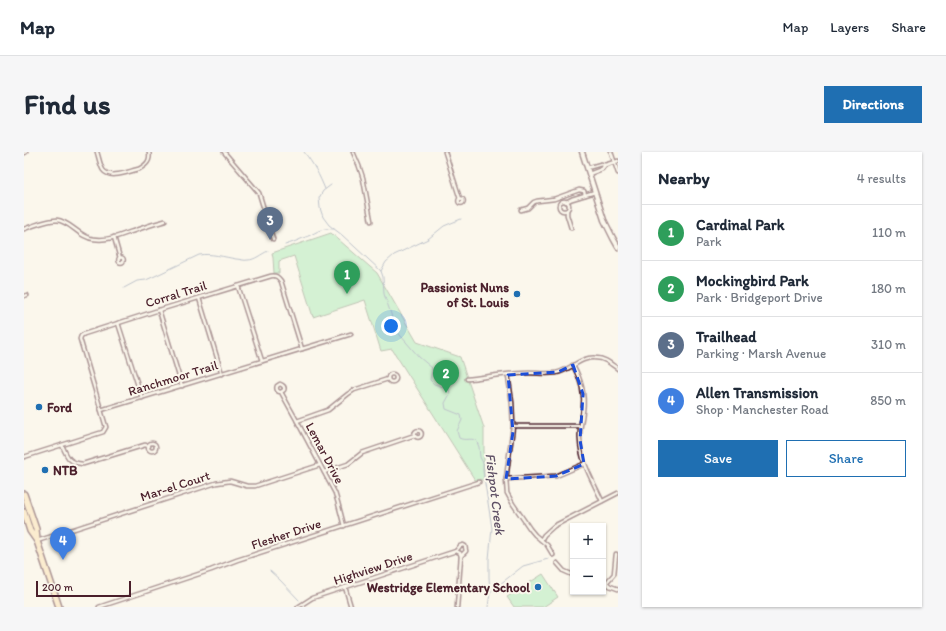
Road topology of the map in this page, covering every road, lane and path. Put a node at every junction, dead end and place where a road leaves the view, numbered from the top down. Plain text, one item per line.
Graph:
1 (97, 152) edge
2 (149, 152) edge
3 (224, 152) edge
4 (353, 152) edge
5 (445, 152) edge
6 (582, 152) edge
7 (611, 152) edge
8 (616, 162) edge
9 (605, 165) junction
10 (587, 168) junction
11 (618, 172) edge
12 (589, 174) junction
13 (595, 192) junction
14 (585, 195) junction
15 (460, 199) dead end
16 (566, 202) junction
17 (521, 210) dead end
18 (567, 210) junction
19 (165, 220) dead end
20 (371, 221) dead end
21 (571, 228) dead end
22 (24, 229) edge
23 (114, 237) junction
24 (273, 239) dead end
25 (618, 247) edge
26 (120, 258) dead end
27 (238, 286) junction
28 (199, 298) junction
29 (159, 310) junction
30 (118, 323) junction
31 (351, 334) dead end
32 (302, 349) junction
33 (262, 361) junction
34 (573, 365) junction
35 (618, 369) edge
36 (222, 374) junction
37 (508, 375) junction
38 (388, 379) dead end
39 (467, 379) dead end
40 (182, 386) junction
41 (281, 392) dead end
42 (142, 398) junction
43 (101, 410) junction
44 (297, 420) junction
45 (513, 426) junction
46 (580, 426) junction
47 (415, 435) dead end
48 (62, 445) junction
49 (148, 446) dead end
50 (24, 457) edge
51 (584, 464) junction
52 (320, 465) junction
53 (324, 472) junction
54 (506, 479) junction
55 (479, 482) dead end
56 (618, 493) edge
57 (24, 494) edge
58 (602, 501) junction
59 (24, 512) edge
60 (344, 526) junction
61 (541, 540) junction
62 (37, 541) junction
63 (456, 551) junction
64 (616, 554) dead end
65 (553, 555) dead end
66 (461, 556) junction
67 (557, 563) dead end
68 (570, 574) edge
69 (606, 583) joint
70 (345, 587) junction
71 (618, 589) edge
72 (59, 607) edge
73 (99, 607) edge
74 (298, 607) edge
75 (351, 607) edge
76 (457, 607) edge

1 - 2 street
3 - 24 street
4 - 20 street
5 - 15 street
6 - 10 main road
7 - 8 street
8 - 9 street
8 - 11 street
9 - 10 street
9 - 12 street
10 - 12 main road
12 - 13 main road
13 - 14 street
13 - 25 main road
14 - 16 street
14 - 17 street
16 - 18 street
16 - 18 street
18 - 21 street
19 - 23 street
22 - 23 street
23 - 26 street
27 - 28 street, Corral Trail
27 - 32 street, Corral Trail
27 - 33 street
28 - 29 street, Corral Trail
28 - 36 street
29 - 30 street, Corral Trail
29 - 40 street
30 - 42 street
30 - 43 street, Corral Trail
31 - 32 street, Ranchmoor Trail
32 - 33 street, Ranchmoor Trail
33 - 36 street, Ranchmoor Trail
34 - 35 street
34 - 37 street
34 - 46 street
36 - 40 street, Ranchmoor Trail
37 - 39 street
37 - 45 street
38 - 44 street
40 - 42 street, Ranchmoor Trail
41 - 44 street, Lemar Drive
42 - 43 street, Ranchmoor Trail
43 - 48 street
44 - 52 street, Lemar Drive
45 - 46 street
45 - 54 street
46 - 51 street
47 - 53 street
48 - 49 street
48 - 50 street
51 - 54 street
51 - 58 street
52 - 53 street, Lemar Drive
52 - 62 street, Mar-el Court
53 - 60 street, Lemar Drive
54 - 61 street
55 - 60 street, Flesher Drive
56 - 58 street
57 - 62 highway
58 - 61 street
59 - 62 highway
60 - 73 street, Flesher Drive
61 - 65 street
62 - 72 highway
63 - 66 street
63 - 66 street
63 - 70 street, Highview Drive
64 - 69 street
66 - 76 street
67 - 68 street
69 - 71 street
70 - 74 street, Highview Drive
70 - 75 street

